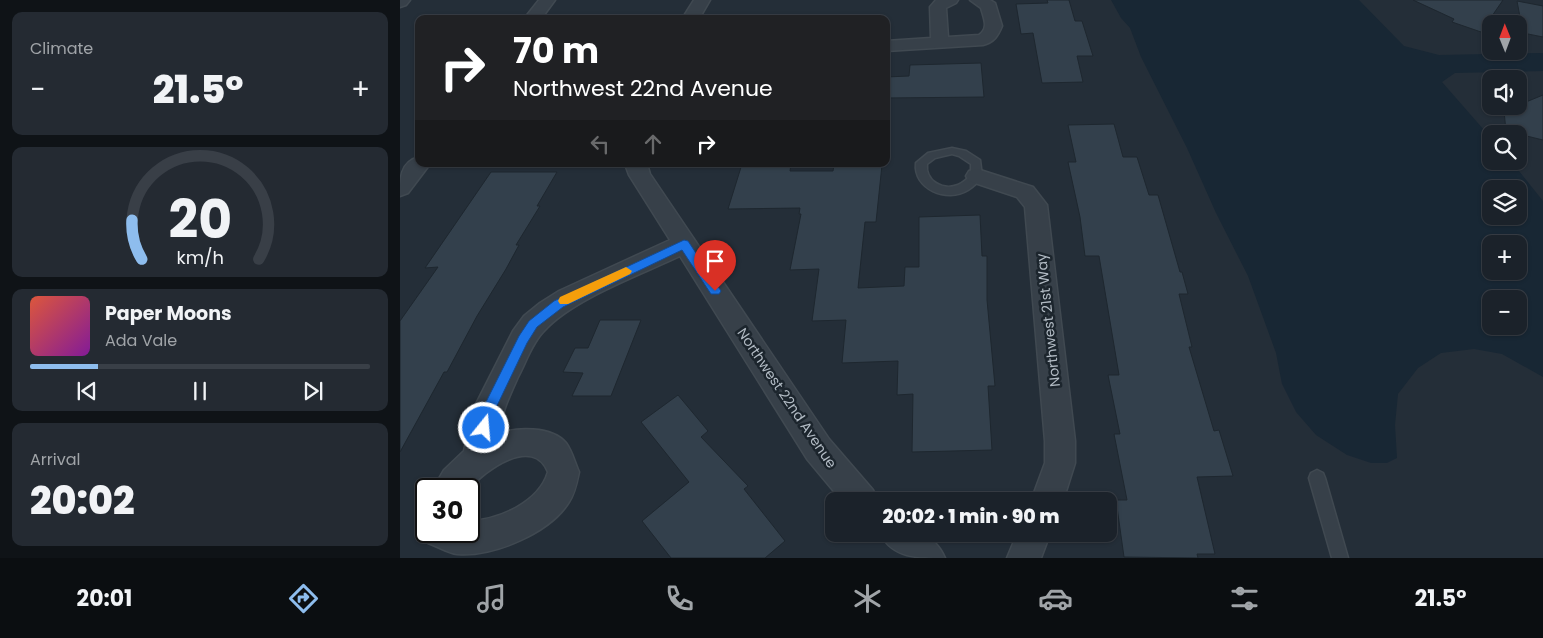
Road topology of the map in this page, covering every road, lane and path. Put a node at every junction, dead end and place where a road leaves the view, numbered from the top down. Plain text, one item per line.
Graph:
1 (547, 0) edge
2 (702, 0) edge
3 (950, 0) edge
4 (978, 0) edge
5 (535, 15) edge
6 (693, 15) edge
7 (940, 43) junction
8 (890, 46) edge
9 (417, 167) edge
10 (637, 167) edge
11 (977, 176) junction
12 (400, 188) edge
13 (684, 244) junction
14 (478, 460) junction
15 (458, 478) edge
16 (1317, 478) dead end
17 (854, 492) edge
18 (1050, 492) edge
19 (907, 542) edge
20 (1031, 542) edge
21 (447, 543) edge
22 (928, 558) edge
23 (1024, 558) edge
24 (1340, 558) edge

1 - 5 street
2 - 6 street
3 - 7 street
4 - 7 street
7 - 8 street
9 - 12 street
10 - 13 street, Northwest 22nd Avenue
11 - 11 lane
11 - 18 street, Northwest 21st Way
13 - 14 street
13 - 17 street, Northwest 22nd Avenue
14 - 15 street
14 - 21 street
16 - 24 lane
19 - 22 street
20 - 23 street

